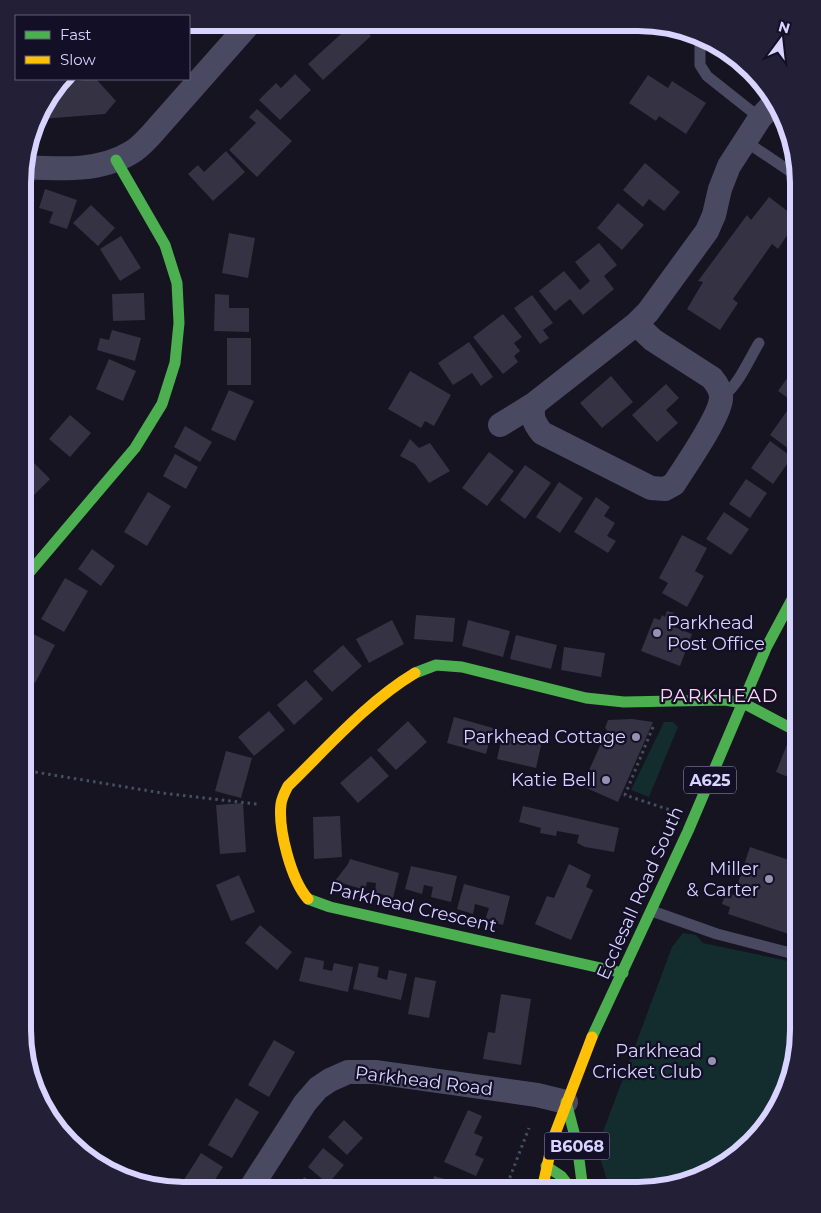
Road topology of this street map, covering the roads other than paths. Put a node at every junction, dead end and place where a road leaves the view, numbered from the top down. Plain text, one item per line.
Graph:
1 (243, 31) edge
2 (700, 45) edge
3 (767, 111) edge
4 (745, 141) junction
5 (116, 160) junction
6 (33, 167) edge
7 (789, 170) edge
8 (636, 324) junction
9 (759, 343) dead end
10 (721, 398) junction
11 (534, 404) junction
12 (500, 425) dead end
13 (31, 571) edge
14 (790, 603) edge
15 (744, 703) junction
16 (789, 727) edge
17 (651, 911) junction
18 (789, 953) edge
19 (623, 972) junction
20 (566, 1102) junction
21 (546, 1166) junction
22 (254, 1182) edge
23 (543, 1182) edge
24 (568, 1182) edge
25 (582, 1182) edge

1 - 5 street
2 - 3 lane
3 - 4 street
4 - 7 lane
4 - 8 street
5 - 6 street
5 - 13 street
8 - 10 street
8 - 11 street
9 - 10 lane
10 - 11 street
11 - 12 street
14 - 15 street, Ecclesall Road South / A625
15 - 16 street
15 - 17 street, Ecclesall Road South / A625
15 - 19 street, Parkhead Crescent
17 - 18 lane
17 - 19 street, Ecclesall Road South / A625
19 - 20 street, Ecclesall Road South / A625
20 - 21 street, Ecclesall Road South / A625
20 - 22 street, Parkhead Road
20 - 25 street, B6068
21 - 23 street, Ecclesall Road South / A625
21 - 24 street, B6068

